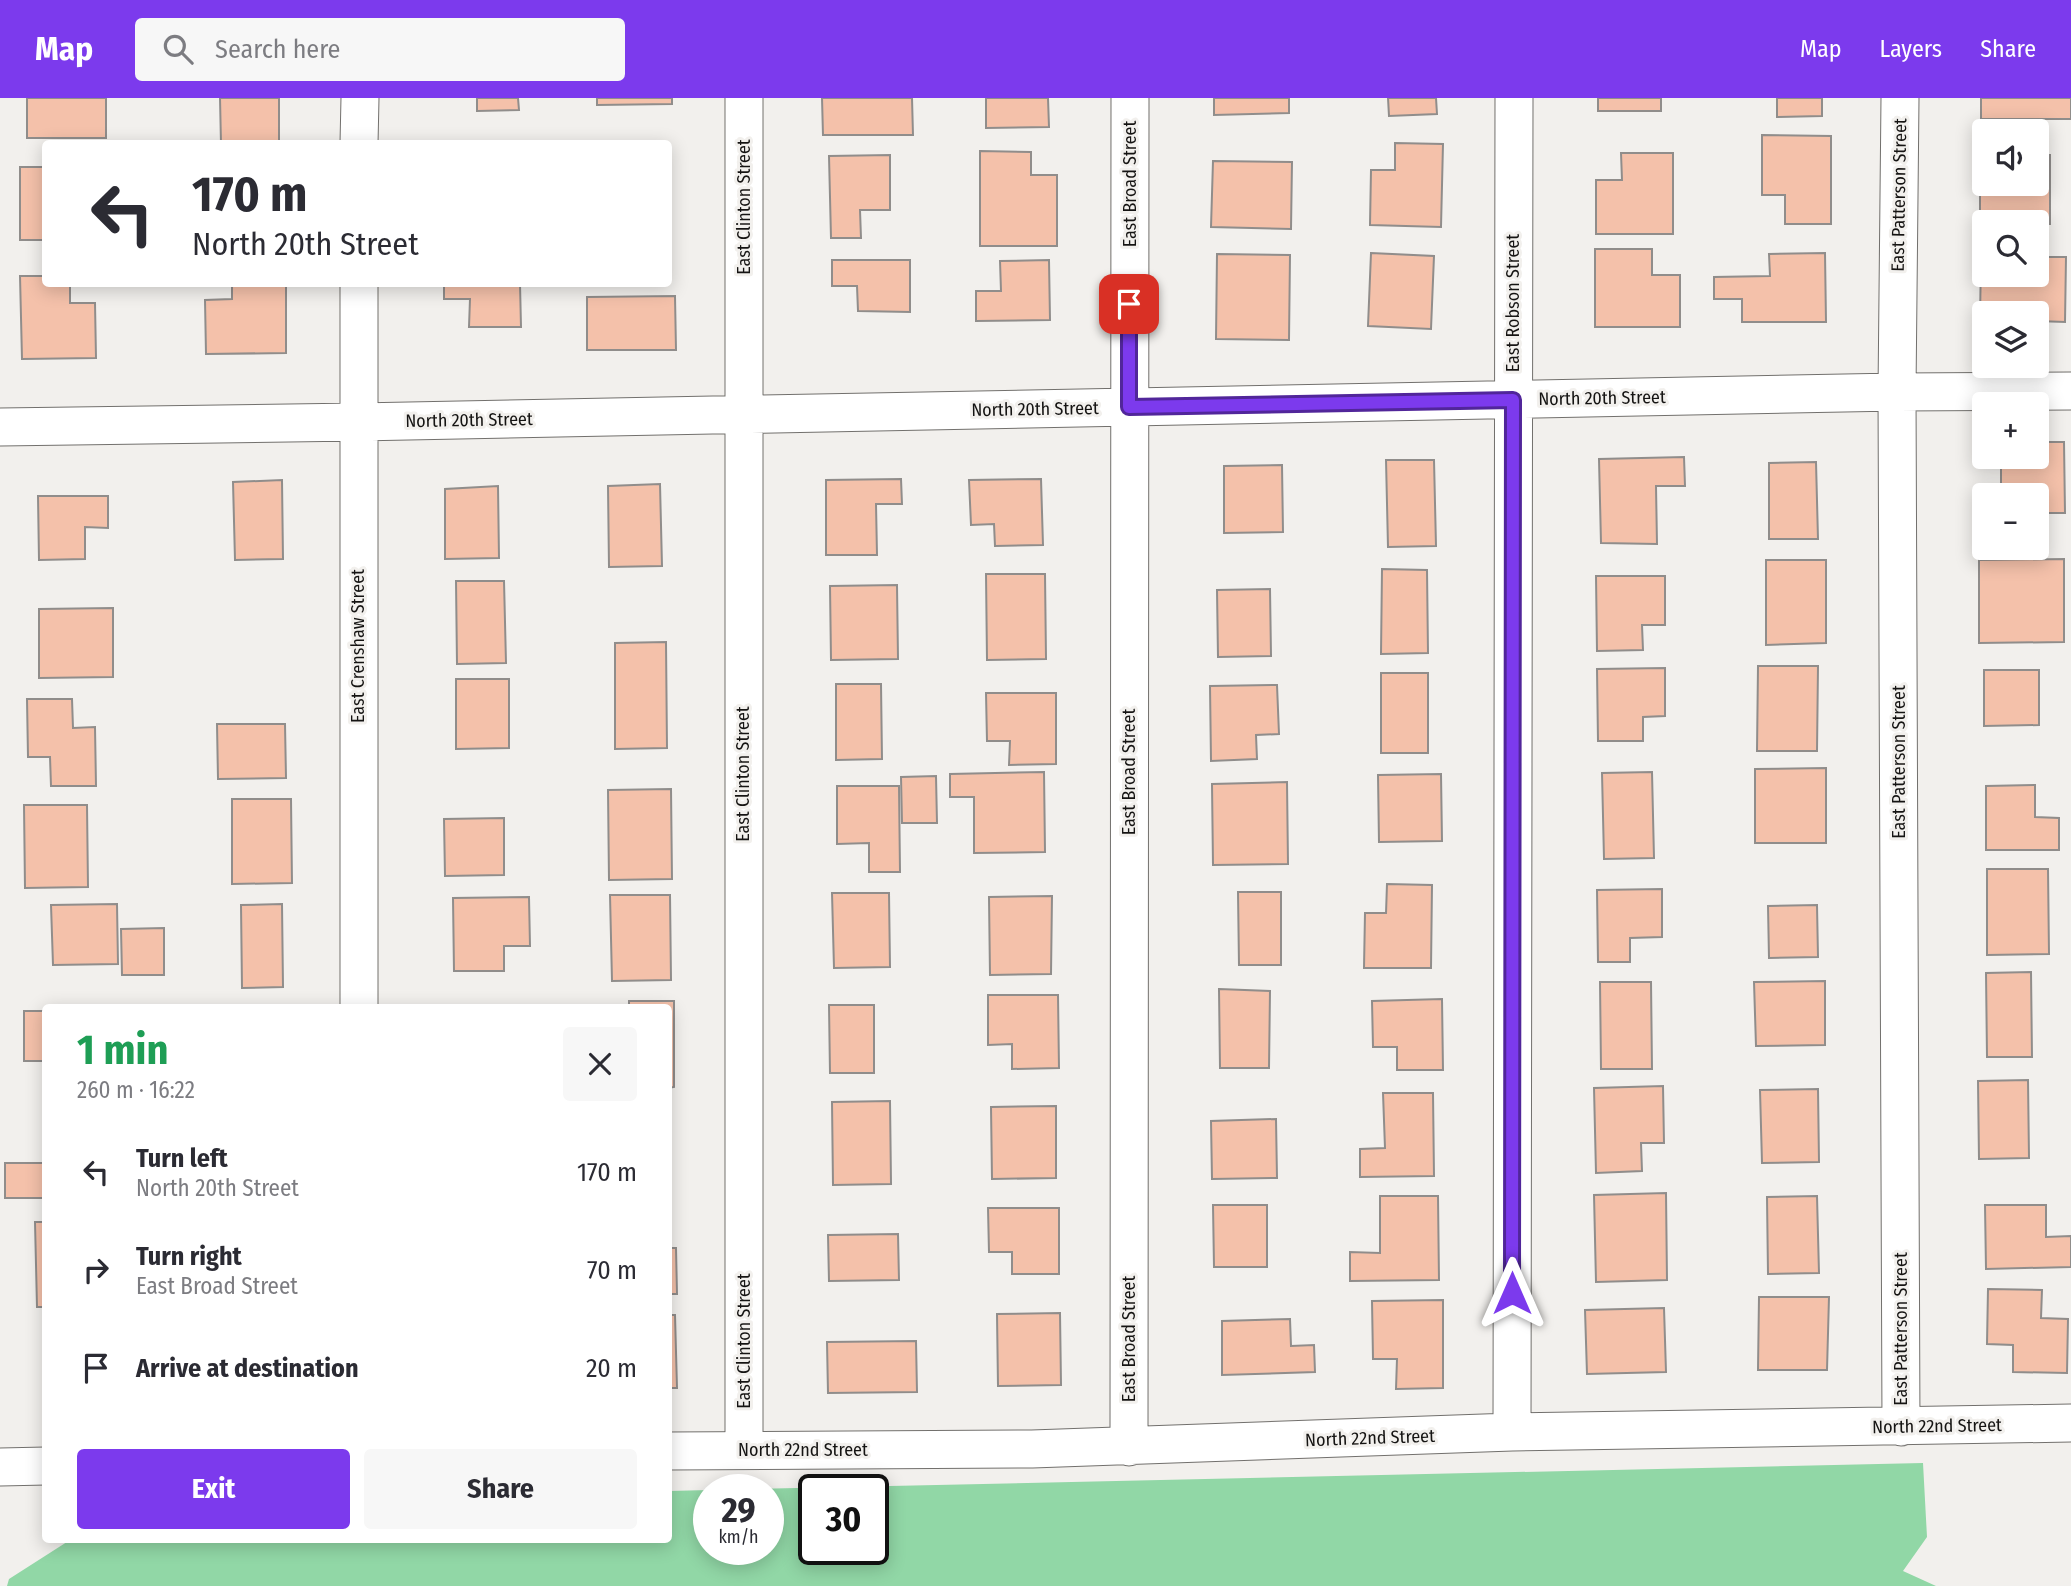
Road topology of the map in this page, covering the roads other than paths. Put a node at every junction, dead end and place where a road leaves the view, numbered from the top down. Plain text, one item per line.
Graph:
1 (360, 98) edge
2 (744, 98) edge
3 (1130, 98) edge
4 (1514, 98) edge
5 (1900, 98) edge
6 (359, 140) edge
7 (359, 287) edge
8 (2071, 391) edge
9 (1897, 392) junction
10 (1513, 400) junction
11 (1129, 407) junction
12 (743, 415) junction
13 (358, 422) junction
14 (0, 427) edge
15 (359, 1004) edge
16 (2071, 1423) edge
17 (1901, 1427) junction
18 (1512, 1432) junction
19 (1129, 1447) junction
20 (744, 1450) junction
21 (672, 1451) edge
22 (42, 1466) edge
23 (0, 1467) edge

1 - 6 street
2 - 12 street, East Clinton Street
3 - 11 street, East Broad Street
4 - 10 street, East Robson Street
5 - 9 street, East Patterson Street
7 - 13 street, East Crenshaw Street
8 - 9 street, North 20th Street
9 - 10 street, North 20th Street
9 - 17 street, East Patterson Street
10 - 11 street, North 20th Street
10 - 18 street, East Robson Street
11 - 12 street, North 20th Street
11 - 19 street, East Broad Street
12 - 13 street, North 20th Street
12 - 20 street, East Clinton Street
13 - 14 street, North 20th Street
13 - 15 street, East Crenshaw Street
16 - 17 street, North 22nd Street
17 - 18 street, North 22nd Street
18 - 19 street, North 22nd Street
19 - 20 street, North 22nd Street
20 - 21 street, North 22nd Street
22 - 23 street

